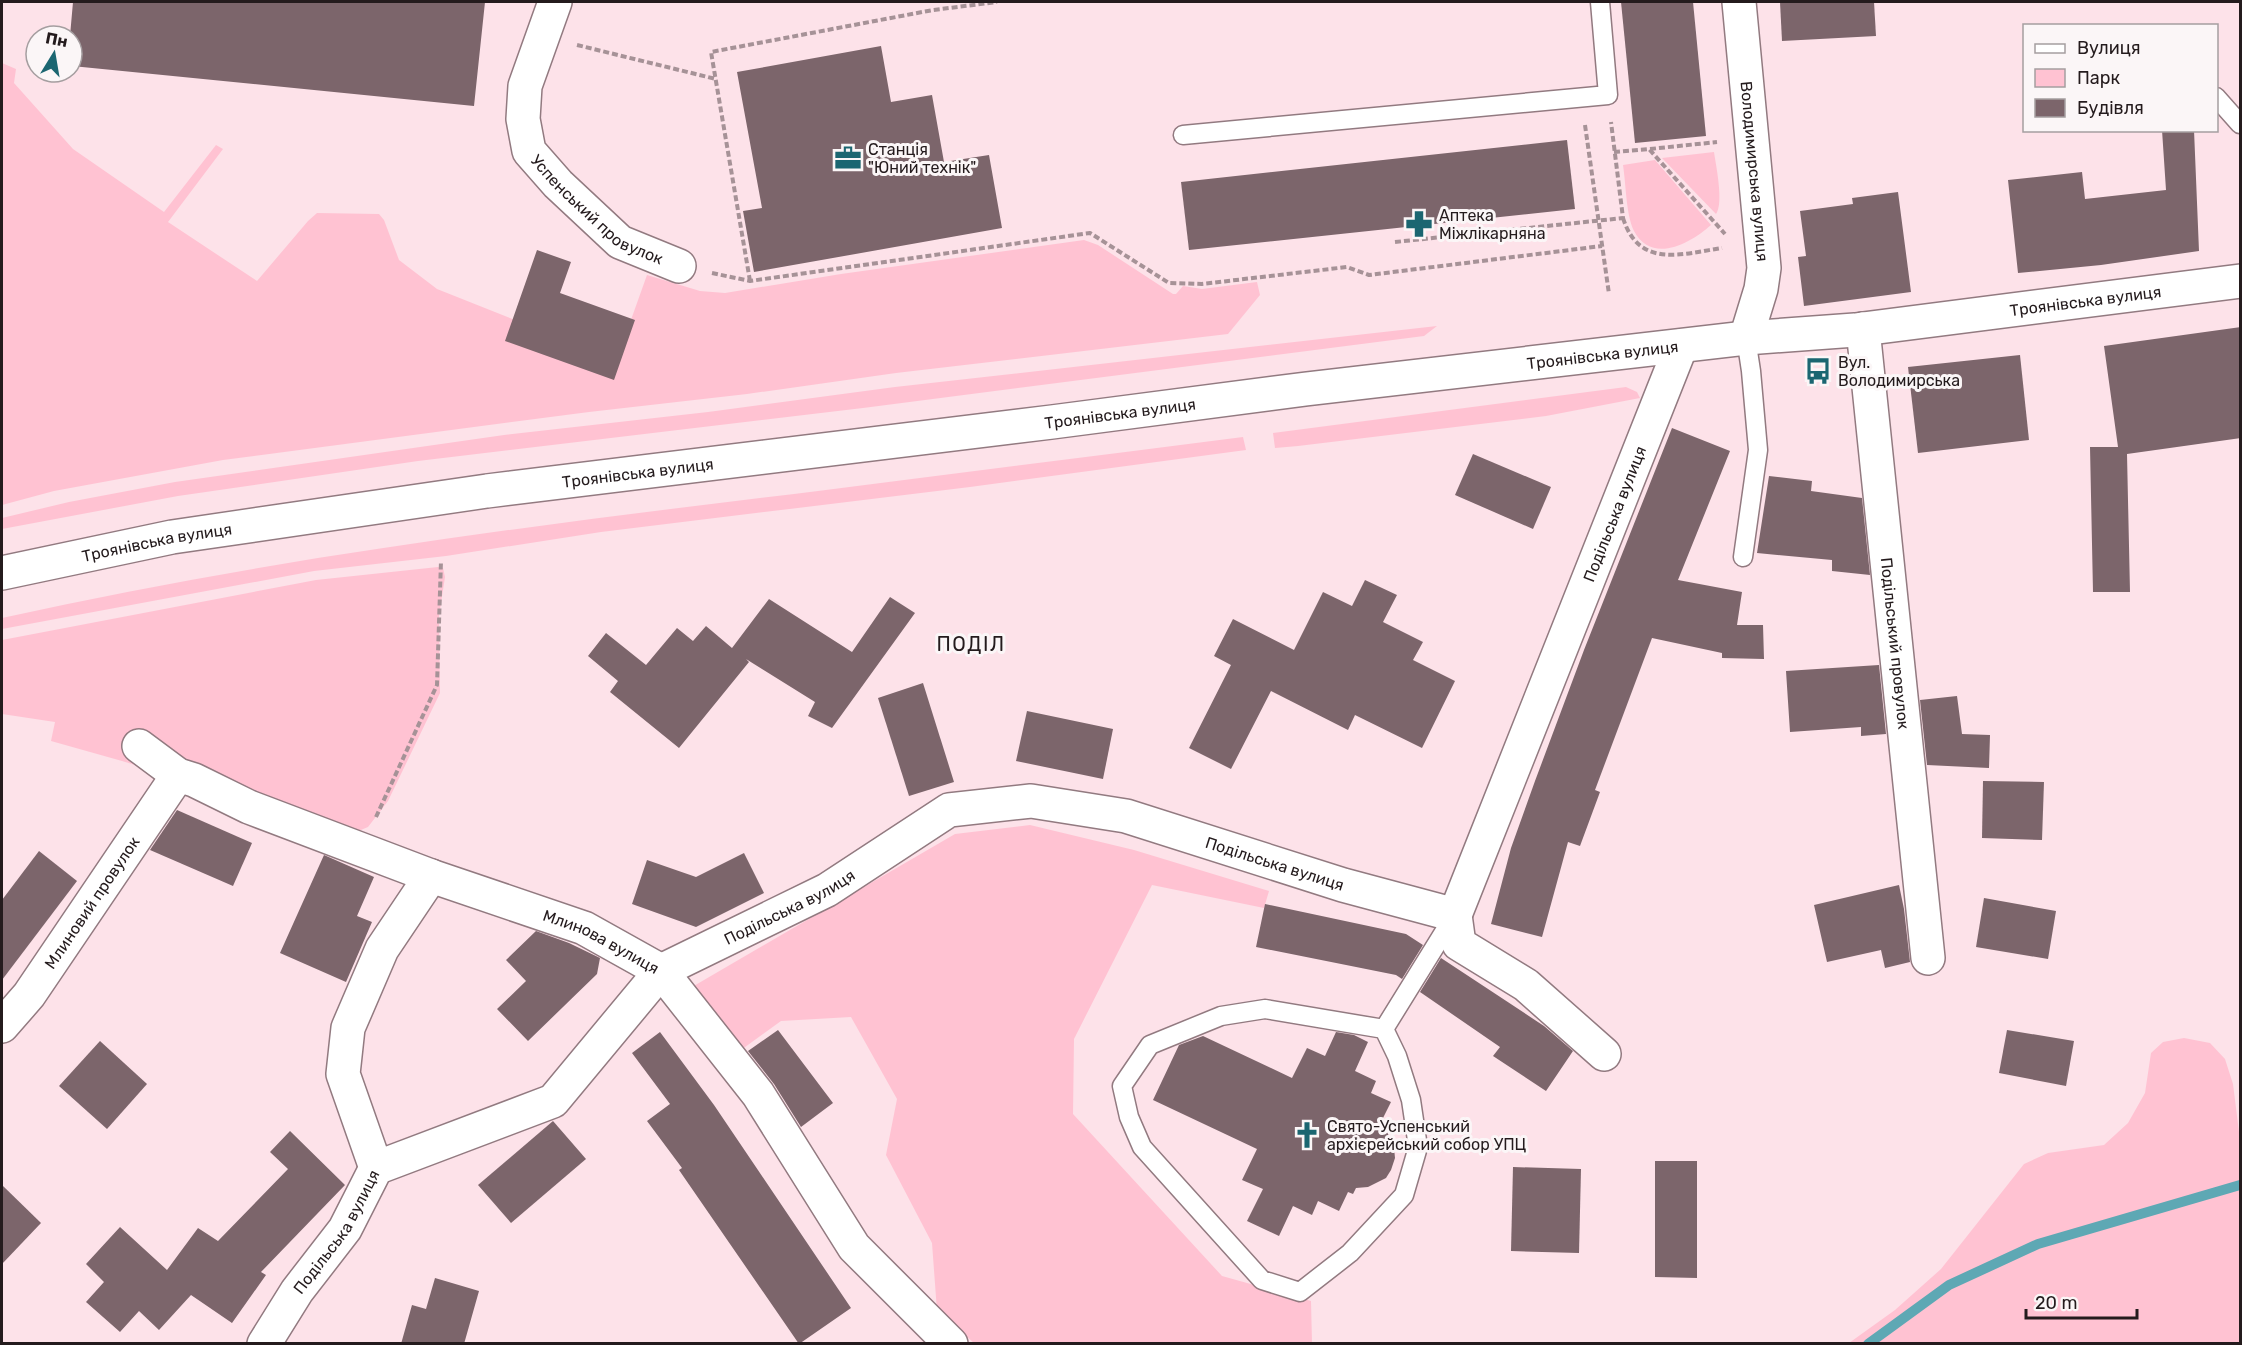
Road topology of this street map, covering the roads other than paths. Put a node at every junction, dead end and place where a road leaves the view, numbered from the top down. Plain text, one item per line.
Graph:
1 (555, 2) edge
2 (1600, 2) edge
3 (1739, 2) edge
4 (2218, 99) edge
5 (2241, 124) edge
6 (1183, 135) dead end
7 (679, 266) road end
8 (2241, 281) edge
9 (1863, 329) junction
10 (1746, 338) junction
11 (1681, 346) junction
12 (1743, 557) dead end
13 (2, 573) edge
14 (139, 746) dead end
15 (178, 775) junction
16 (430, 876) junction
17 (1455, 915) junction
18 (1928, 958) dead end
19 (661, 971) junction
20 (2, 1026) edge
21 (1384, 1029) junction
22 (1604, 1054) dead end
23 (376, 1168) junction
24 (264, 1344) edge
25 (951, 1344) edge

1 - 7 street, Успенський провулок
2 - 6 lane
3 - 10 street, Володимирська вулиця
4 - 5 lane
8 - 9 street, Троянівська вулиця
9 - 10 street, Троянівська вулиця
9 - 18 street, Подільський провулок
10 - 11 street, Троянівська вулиця
10 - 12 lane
11 - 13 street, Троянівська вулиця
11 - 17 street, Подільська вулиця
14 - 15 street, Млинова вулиця
15 - 16 street, Млинова вулиця
15 - 20 street, Млиновий провулок
16 - 19 street, Млинова вулиця
16 - 23 street
17 - 19 street, Подільська вулиця
17 - 21 lane
17 - 22 street
19 - 23 street, Подільська вулиця
19 - 25 street, Млинова вулиця
21 - 21 lane
23 - 24 street, Подільська вулиця

